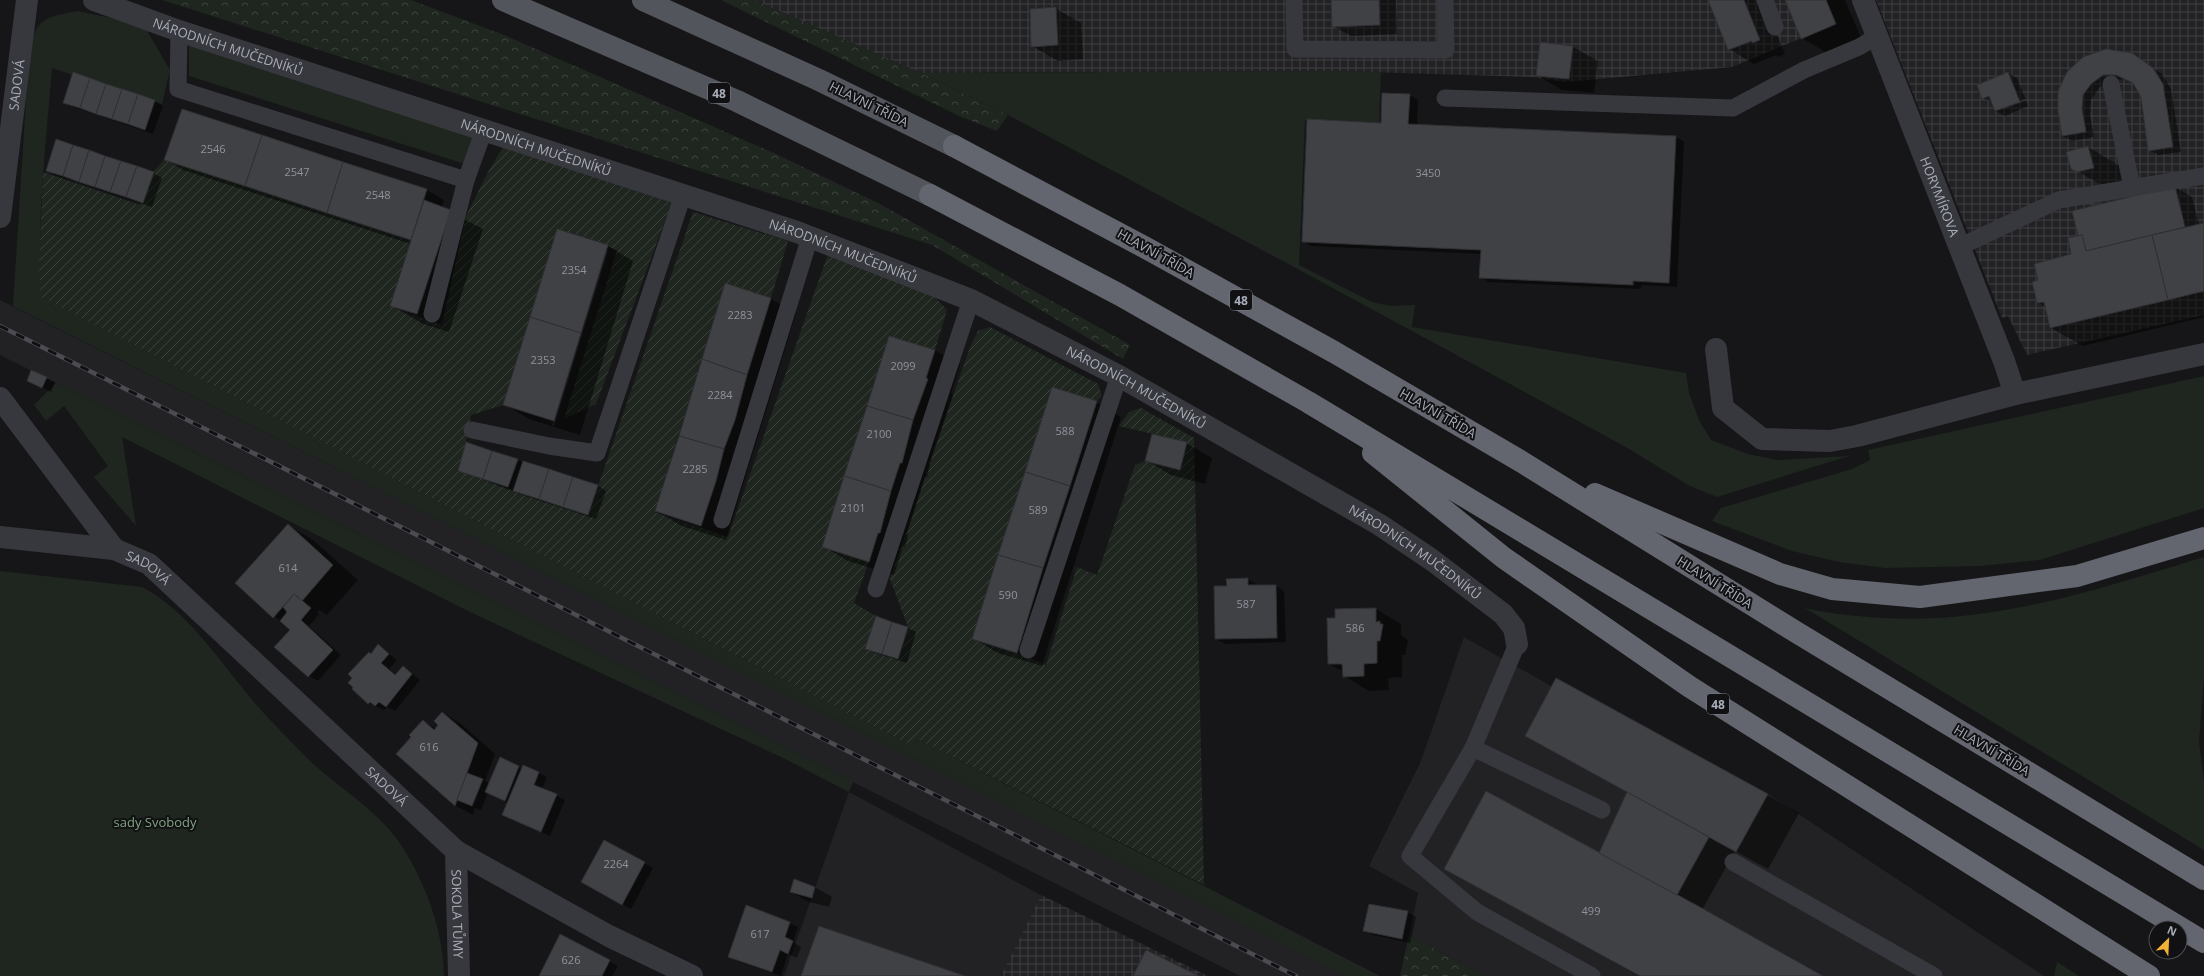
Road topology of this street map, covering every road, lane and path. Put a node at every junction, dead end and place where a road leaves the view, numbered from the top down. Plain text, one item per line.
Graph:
1 (27, 0) edge
2 (94, 0) edge
3 (503, 0) edge
4 (643, 0) edge
5 (1294, 0) edge
6 (1445, 0) edge
7 (1765, 0) edge
8 (1863, 0) edge
9 (1775, 27) dead end
10 (180, 31) junction
11 (1878, 36) junction
12 (2111, 84) dead end
13 (1444, 98) dead end
14 (484, 130) junction
15 (954, 146) joint
16 (2204, 176) edge
17 (466, 180) junction
18 (2132, 188) junction
19 (930, 194) joint
20 (683, 195) junction
21 (0, 217) edge
22 (810, 237) junction
23 (1959, 247) junction
24 (971, 300) junction
25 (432, 314) dead end
26 (1716, 349) dead end
27 (2204, 354) edge
28 (1119, 376) junction
29 (2015, 394) junction
30 (0, 398) edge
31 (1308, 402) junction
32 (472, 430) dead end
33 (1522, 462) junction
34 (722, 520) dead end
35 (0, 537) edge
36 (2204, 538) edge
37 (114, 549) junction
38 (876, 589) dead end
39 (1517, 644) joint
40 (1028, 650) dead end
41 (1473, 748) junction
42 (1602, 810) dead end
43 (456, 851) junction
44 (1733, 862) dead end
45 (2204, 879) edge
46 (2204, 942) edge
47 (460, 976) edge
48 (692, 976) edge
49 (1592, 976) edge
50 (1934, 976) edge
51 (2149, 976) edge

1 - 21 street, SADOVÁ
2 - 10 street, NÁRODNÍCH MUČEDNÍKŮ
3 - 19 main road, 48
4 - 15 main road, HLAVNÍ TŘÍDA / 48
5 - 6 lane
7 - 9 lane
8 - 11 street, HORYMÍROVA
10 - 14 street, NÁRODNÍCH MUČEDNÍKŮ
10 - 17 lane
11 - 13 lane
11 - 23 street, HORYMÍROVA
12 - 18 lane
14 - 17 lane
14 - 20 street, NÁRODNÍCH MUČEDNÍKŮ
15 - 33 highway, HLAVNÍ TŘÍDA / 48
16 - 18 lane
17 - 25 lane
18 - 23 lane
19 - 31 highway, 48
20 - 22 street, NÁRODNÍCH MUČEDNÍKŮ
20 - 32 lane
22 - 24 street, NÁRODNÍCH MUČEDNÍKŮ
22 - 34 lane
23 - 29 street, HORYMÍROVA
24 - 28 street, NÁRODNÍCH MUČEDNÍKŮ
24 - 38 lane
26 - 29 street
27 - 29 street
28 - 39 street, NÁRODNÍCH MUČEDNÍKŮ
28 - 40 lane
30 - 37 street, SADOVÁ
31 - 46 highway, 48
31 - 51 highway, 48
33 - 36 highway, 48
33 - 45 highway, HLAVNÍ TŘÍDA / 48
35 - 37 street, SADOVÁ
37 - 43 street, SADOVÁ
39 - 41 lane
41 - 42 lane
41 - 49 lane
43 - 47 street, SOKOLA TŮMY
43 - 48 street, SADOVÁ
44 - 50 lane

